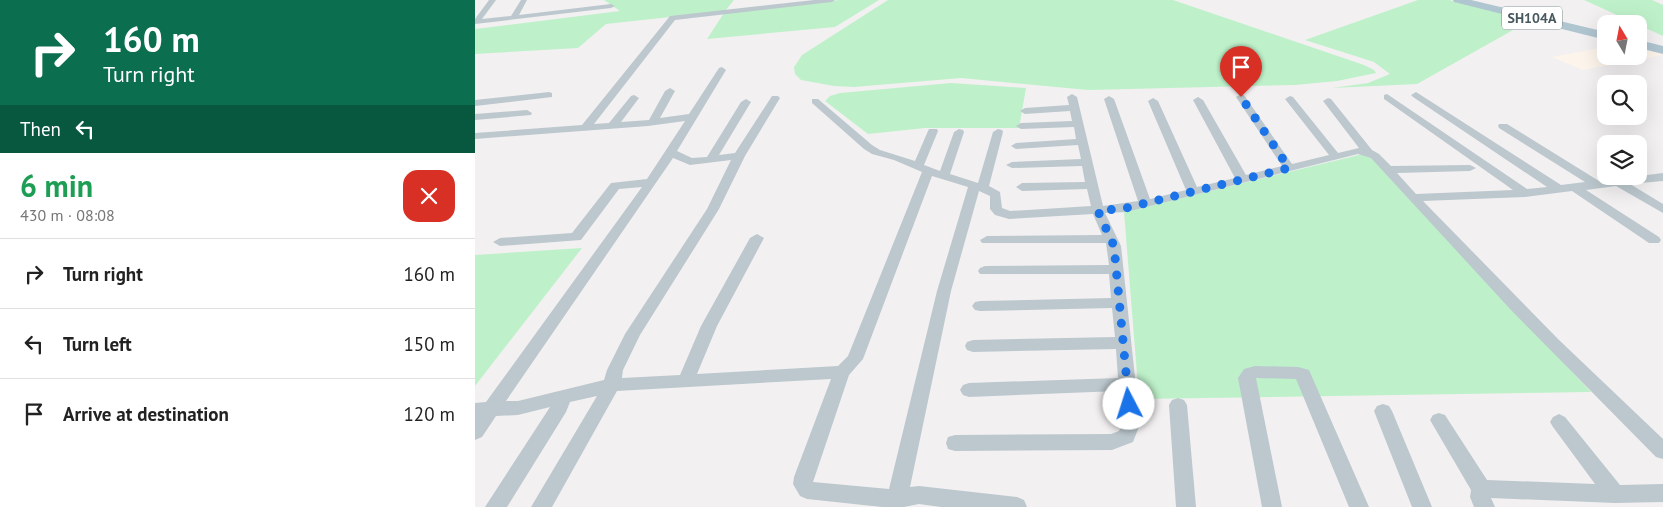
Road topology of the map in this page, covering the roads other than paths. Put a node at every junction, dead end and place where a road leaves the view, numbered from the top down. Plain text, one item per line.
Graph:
1 (493, 0) edge
2 (524, 0) edge
3 (585, 0) edge
4 (743, 0) edge
5 (832, 0) edge
6 (1458, 0) edge
7 (1468, 0) edge
8 (801, 2) edge
9 (774, 3) edge
10 (611, 6) dead end
11 (583, 9) junction
12 (741, 10) junction
13 (514, 17) junction
14 (476, 22) edge
15 (1597, 33) edge
16 (1597, 33) edge
17 (1647, 44) edge
18 (1663, 48) edge
19 (722, 70) dead end
20 (670, 90) dead end
21 (549, 95) dead end
22 (1416, 95) dead end
23 (1241, 97) dead end
24 (1387, 97) dead end
25 (634, 98) dead end
26 (775, 98) dead end
27 (1290, 98) dead end
28 (1109, 100) dead end
29 (1198, 100) dead end
30 (494, 101) junction
31 (815, 101) dead end
32 (1153, 101) dead end
33 (1328, 101) dead end
34 (746, 102) dead end
35 (475, 103) edge
36 (1073, 103) joint
37 (1025, 111) dead end
38 (527, 113) dead end
39 (692, 117) junction
40 (475, 118) edge
41 (653, 122) junction
42 (1078, 124) junction
43 (613, 125) junction
44 (1021, 126) dead end
45 (1503, 126) dead end
46 (586, 127) junction
47 (933, 131) dead end
48 (959, 132) dead end
49 (998, 132) dead end
50 (475, 136) edge
51 (1082, 142) junction
52 (1016, 146) dead end
53 (670, 152) junction
54 (1368, 152) junction
55 (739, 156) junction
56 (1336, 157) junction
57 (711, 159) junction
58 (1087, 162) junction
59 (1012, 165) dead end
60 (1289, 168) junction
61 (1470, 168) dead end
62 (923, 169) junction
63 (1388, 170) junction
64 (944, 176) junction
65 (1663, 177) edge
66 (1242, 179) junction
67 (1647, 179) edge
68 (1650, 179) junction
69 (651, 182) junction
70 (1092, 185) junction
71 (1597, 185) joint
72 (1622, 185) edge
73 (978, 187) junction
74 (1023, 187) dead end
75 (1663, 187) edge
76 (1575, 188) junction
77 (1559, 190) junction
78 (1193, 191) junction
79 (1525, 192) junction
80 (1413, 198) junction
81 (1145, 203) junction
82 (1663, 209) edge
83 (1098, 211) junction
84 (757, 238) dead end
85 (1111, 239) junction
86 (987, 240) dead end
87 (1654, 240) dead end
88 (500, 242) dead end
89 (1116, 269) junction
90 (985, 271) dead end
91 (1119, 303) junction
92 (980, 306) dead end
93 (1123, 343) junction
94 (973, 346) dead end
95 (842, 372) junction
96 (686, 380) junction
97 (1127, 384) junction
98 (612, 385) junction
99 (969, 390) dead end
100 (563, 397) junction
101 (1178, 405) dead end
102 (483, 410) edge
103 (1383, 412) dead end
104 (1439, 420) dead end
105 (1559, 422) dead end
106 (475, 432) edge
107 (955, 443) dead end
108 (1663, 451) edge
109 (1663, 493) edge
110 (1615, 494) junction
111 (1483, 498) edge
112 (894, 503) edge
113 (495, 507) edge
114 (541, 507) edge
115 (1017, 507) edge
116 (1187, 507) edge
117 (1271, 507) edge
118 (1359, 507) edge
119 (1422, 507) edge

1 - 14 street
2 - 13 street
3 - 11 street
4 - 12 street
5 - 8 street
6 - 15 main road, SH104A
7 - 16 main road, SH104A
8 - 9 street
9 - 12 street
10 - 11 street
11 - 13 street
12 - 46 street
13 - 14 street
17 - 18 main road
19 - 39 street
20 - 41 street
21 - 30 street
22 - 77 street
23 - 60 street
24 - 79 street
25 - 43 street
26 - 55 street
27 - 56 street
28 - 81 street
29 - 66 street
30 - 35 street
30 - 40 street
31 - 62 street
32 - 78 street
33 - 54 street
34 - 57 street
36 - 37 street
36 - 42 street
38 - 40 street
39 - 41 street
39 - 53 street
41 - 43 street
42 - 44 street
42 - 51 street
43 - 46 street
45 - 71 street
46 - 50 street
47 - 62 street
48 - 64 street
49 - 73 street
51 - 52 street
51 - 58 street
53 - 57 street
53 - 69 street
54 - 56 street
54 - 63 street
55 - 57 street
55 - 98 street
56 - 60 street
58 - 59 street
58 - 70 street
60 - 66 street
61 - 63 street
62 - 64 street
62 - 95 street
63 - 80 street
64 - 73 street
65 - 68 street
66 - 78 street
67 - 68 street
68 - 75 street
69 - 88 street
69 - 102 street
70 - 74 street
70 - 83 street
71 - 76 street
72 - 82 street
73 - 83 street
73 - 112 street
76 - 77 street
76 - 87 street
77 - 79 street
78 - 81 street
79 - 80 street
80 - 108 street
81 - 83 street
83 - 85 street
84 - 96 street
85 - 86 street
85 - 89 street
89 - 90 street
89 - 91 street
91 - 92 street
91 - 93 street
93 - 94 street
93 - 97 street
95 - 96 street
95 - 112 street
96 - 98 street
97 - 99 street
97 - 107 street
98 - 100 street
98 - 114 street
100 - 102 street
100 - 113 street
101 - 116 street
102 - 106 street
103 - 119 street
104 - 111 street
105 - 110 street
109 - 110 street
110 - 111 street
112 - 115 street
117 - 118 street

